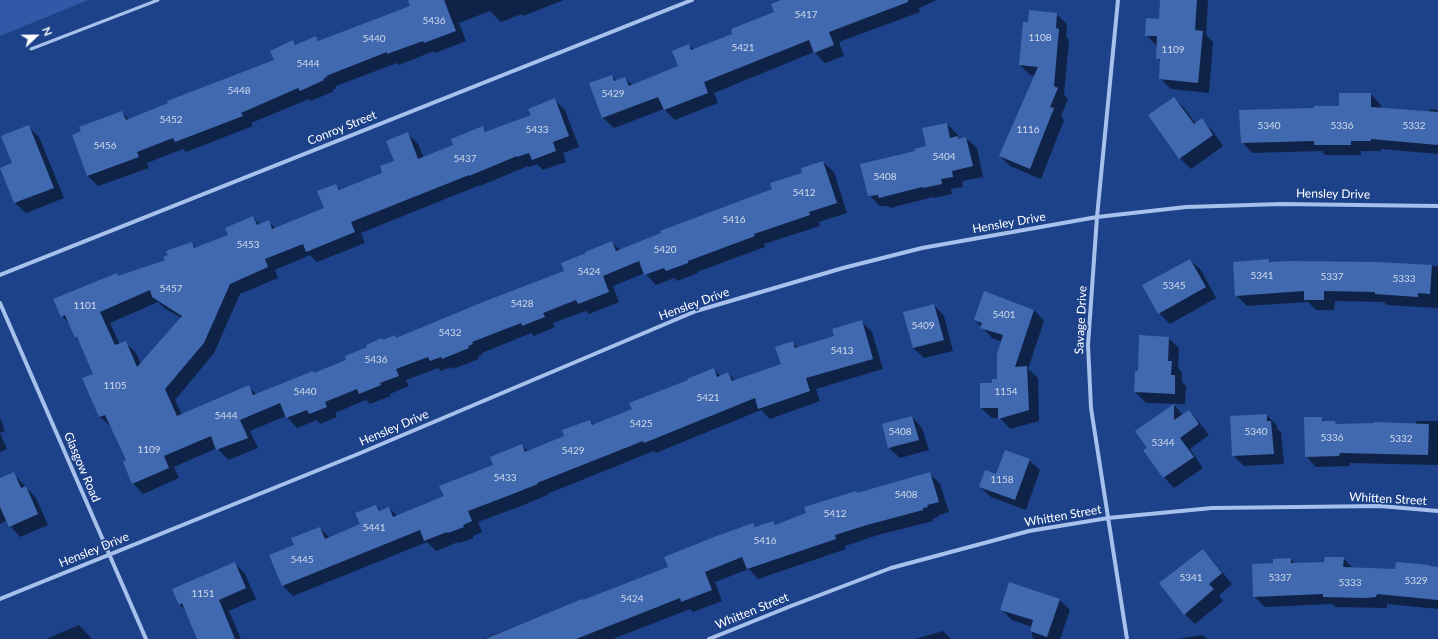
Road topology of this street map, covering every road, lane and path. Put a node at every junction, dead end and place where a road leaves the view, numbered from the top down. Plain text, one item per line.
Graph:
1 (158, 0) edge
2 (692, 0) edge
3 (1118, 0) edge
4 (31, 50) dead end
5 (1438, 206) edge
6 (1097, 218) junction
7 (0, 276) edge
8 (0, 303) edge
9 (1438, 511) edge
10 (1108, 518) junction
11 (109, 555) junction
12 (0, 599) edge
13 (146, 639) edge
14 (708, 639) edge
15 (1127, 639) edge

1 - 4 lane
2 - 7 street, Conroy Street
3 - 6 street, Savage Drive
5 - 6 street, Hensley Drive
6 - 10 street, Savage Drive
6 - 11 street, Hensley Drive
8 - 11 street, Glasgow Road
9 - 10 street, Whitten Street
10 - 14 street, Whitten Street
10 - 15 street, Savage Drive
11 - 12 street, Hensley Drive
11 - 13 street, Glasgow Road

